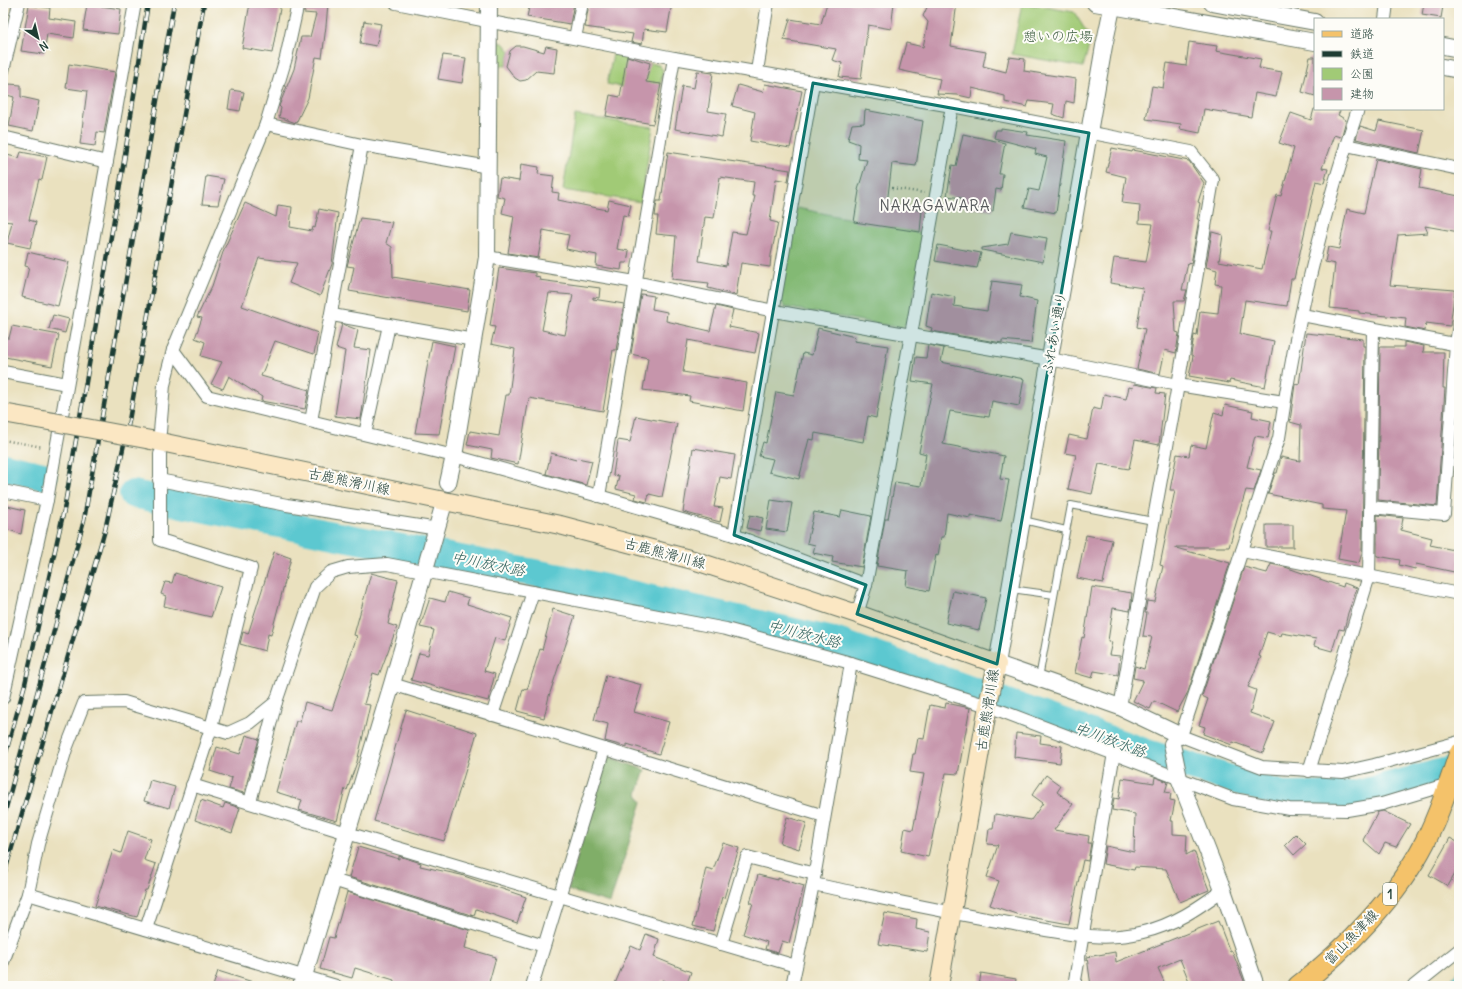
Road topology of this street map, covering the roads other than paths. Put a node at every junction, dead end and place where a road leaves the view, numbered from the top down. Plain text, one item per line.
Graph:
1 (19, 3) edge
2 (135, 3) edge
3 (298, 3) edge
4 (396, 3) edge
5 (489, 3) edge
6 (582, 3) edge
7 (768, 3) edge
8 (1095, 3) edge
9 (1212, 3) edge
10 (1387, 3) edge
11 (1112, 4) edge
12 (1385, 18) edge
13 (488, 20) junction
14 (1314, 22) edge
15 (575, 38) junction
16 (1314, 42) edge
17 (1444, 46) edge
18 (1459, 49) edge
19 (674, 58) junction
20 (1444, 67) edge
21 (1459, 70) edge
22 (757, 71) junction
23 (3, 72) edge
24 (814, 83) junction
25 (952, 106) junction
26 (1358, 110) edge
27 (266, 124) junction
28 (1089, 134) junction
29 (3, 137) edge
30 (362, 144) junction
31 (1346, 145) junction
32 (107, 162) junction
33 (489, 167) junction
34 (1459, 169) edge
35 (487, 257) junction
36 (635, 282) junction
37 (774, 311) junction
38 (332, 315) junction
39 (1302, 315) junction
40 (1459, 323) edge
41 (388, 325) junction
42 (1373, 328) junction
43 (912, 336) junction
44 (474, 340) junction
45 (1457, 345) edge
46 (173, 350) junction
47 (1050, 359) junction
48 (3, 372) edge
49 (67, 384) junction
50 (1178, 385) junction
51 (1284, 402) junction
52 (5, 413) edge
53 (311, 421) junction
54 (365, 434) junction
55 (157, 442) junction
56 (454, 456) junction
57 (448, 483) dead end
58 (159, 484) junction
59 (3, 491) edge
60 (599, 496) junction
61 (47, 500) junction
62 (1370, 507) junction
63 (442, 510) dead end
64 (1021, 520) junction
65 (1154, 521) junction
66 (1066, 530) junction
67 (436, 534) junction
68 (734, 535) junction
69 (1242, 551) junction
70 (425, 569) junction
71 (1369, 576) junction
72 (866, 585) junction
73 (1009, 589) junction
74 (533, 592) junction
75 (1459, 594) edge
76 (1054, 595) junction
77 (857, 614) junction
78 (851, 663) junction
79 (995, 670) junction
80 (6, 671) edge
81 (1039, 678) junction
82 (392, 684) junction
83 (3, 698) edge
84 (276, 702) junction
85 (988, 703) junction
86 (1120, 707) junction
87 (492, 715) junction
88 (211, 728) junction
89 (1174, 737) junction
90 (1459, 742) edge
91 (604, 749) junction
92 (1114, 753) junction
93 (1459, 754) edge
94 (1309, 771) junction
95 (1179, 777) junction
96 (1453, 781) edge
97 (192, 785) junction
98 (250, 802) junction
99 (824, 816) junction
100 (347, 833) junction
101 (814, 879) junction
102 (333, 880) junction
103 (1223, 890) junction
104 (28, 894) junction
105 (560, 896) junction
106 (952, 913) junction
107 (146, 929) junction
108 (1082, 936) junction
109 (721, 944) junction
110 (544, 946) junction
111 (1459, 950) edge
112 (3, 962) edge
113 (796, 966) junction
114 (303, 981) edge
115 (336, 986) edge
116 (532, 986) edge
117 (792, 986) edge
118 (939, 986) edge
119 (1074, 986) edge
120 (1256, 986) edge
121 (1298, 986) edge
122 (1414, 986) edge

1 - 23 street
2 - 32 street
3 - 27 street
4 - 13 street
5 - 13 street
6 - 15 street
7 - 22 street
8 - 11 street
9 - 14 street
10 - 12 street
11 - 16 street
11 - 28 street, ふれあい通り
13 - 15 street
13 - 33 street
15 - 19 street
17 - 18 street
19 - 22 street
19 - 36 street
20 - 21 street
22 - 24 street
24 - 25 street
24 - 37 street
25 - 28 street
25 - 43 street
26 - 31 street
27 - 30 street
27 - 46 street
28 - 47 street, ふれあい通り
28 - 50 street
29 - 32 street
30 - 33 street
30 - 38 street
31 - 34 street
31 - 39 street
32 - 49 street
33 - 35 street
35 - 36 street
35 - 44 street
36 - 37 street
36 - 60 street
37 - 43 street
37 - 68 street
38 - 41 street
38 - 53 street
39 - 42 street
39 - 51 street
40 - 45 street
41 - 44 street
41 - 54 street
42 - 45 street
42 - 62 street
43 - 47 street
43 - 72 street
44 - 56 street
45 - 62 street
46 - 53 street
46 - 55 street
47 - 50 street
47 - 64 street, ふれあい通り
48 - 49 street
49 - 61 street
50 - 51 street
50 - 65 street
51 - 69 street
52 - 55 main road, 古鹿熊滑川線, bridge
53 - 54 street
54 - 56 street
55 - 58 street
55 - 77 main road, 古鹿熊滑川線
56 - 57 street
56 - 60 street
58 - 67 street
58 - 88 street
59 - 61 street
60 - 68 street
61 - 80 street
62 - 71 street
63 - 67 street
64 - 66 lane
64 - 73 street, ふれあい通り
65 - 66 lane
65 - 86 street
66 - 76 lane
67 - 70 street
68 - 72 street
69 - 71 street
69 - 89 street
70 - 74 street
70 - 82 street
70 - 84 street
71 - 75 street
71 - 94 street
72 - 77 street
73 - 76 lane
73 - 79 street, ふれあい通り
74 - 78 street
74 - 87 street
76 - 81 lane
77 - 79 main road, 古鹿熊滑川線
78 - 85 street
78 - 99 street
79 - 81 street
79 - 85 main road, 古鹿熊滑川線
80 - 83 street
81 - 86 street
82 - 87 street
82 - 100 street
84 - 88 street
84 - 98 street
85 - 92 street
85 - 106 main road, 古鹿熊滑川線
86 - 89 street
87 - 91 street
88 - 97 street
88 - 104 street
89 - 94 street
89 - 95 street
90 - 94 street
91 - 99 street
91 - 105 street
92 - 95 street
92 - 108 street
93 - 96 main road, 富山魚津線 / 1
95 - 96 street
95 - 103 street
96 - 121 main road, 富山魚津線 / 1
97 - 98 street
97 - 107 street
98 - 100 street
99 - 101 street
100 - 102 street
100 - 105 street
101 - 106 street
101 - 109 street
101 - 113 street
102 - 110 street
102 - 114 street
103 - 108 street
103 - 120 street
104 - 107 street
104 - 112 street
105 - 109 street
105 - 110 street
106 - 108 street
106 - 118 main road, 古鹿熊滑川線
107 - 114 street
108 - 119 street
109 - 113 street
110 - 116 street
111 - 122 street
113 - 117 street
114 - 115 street

